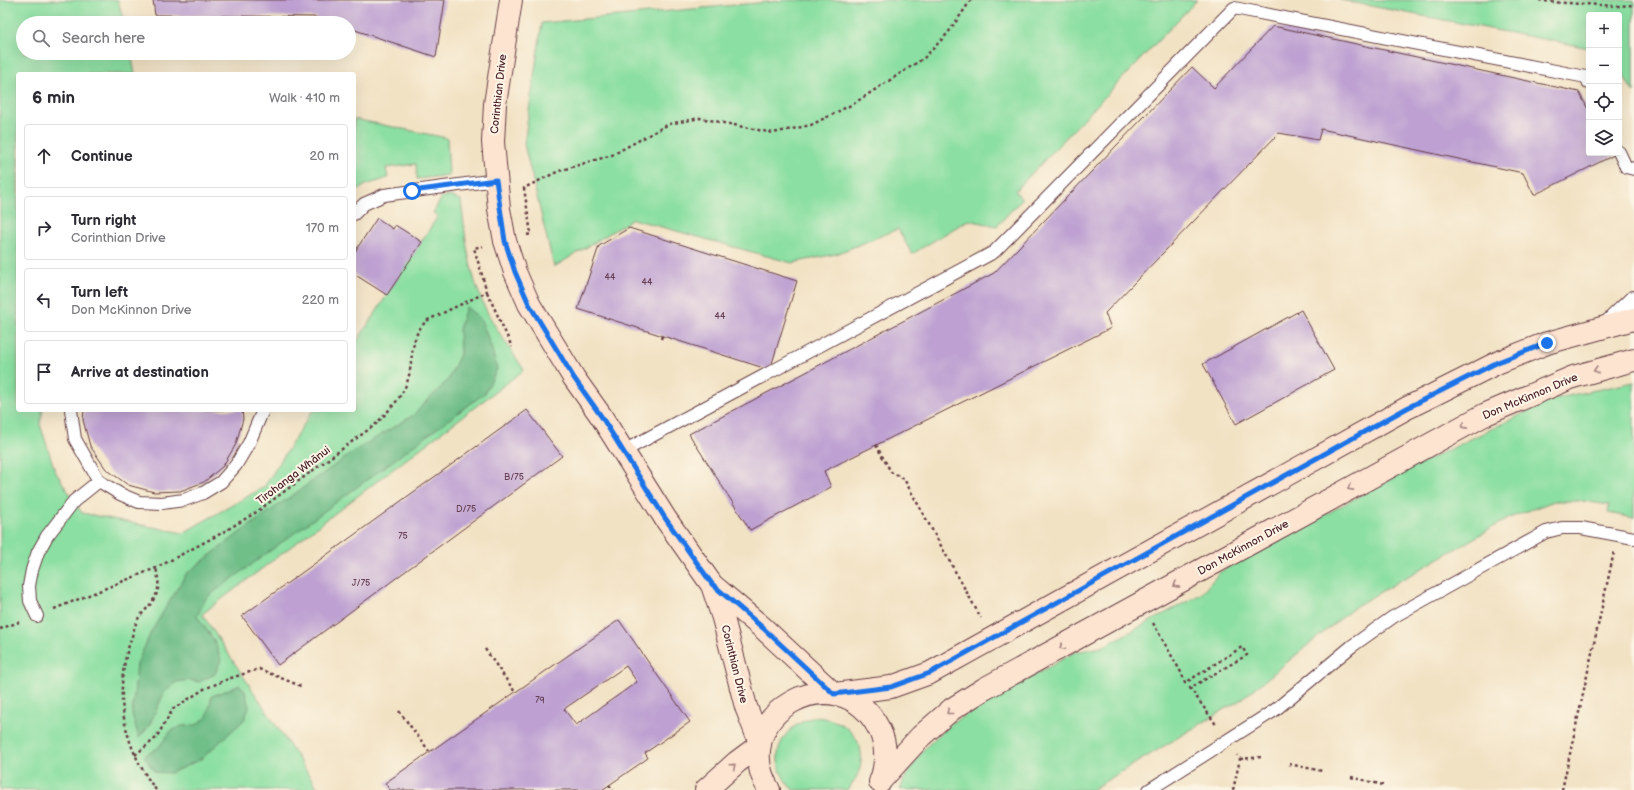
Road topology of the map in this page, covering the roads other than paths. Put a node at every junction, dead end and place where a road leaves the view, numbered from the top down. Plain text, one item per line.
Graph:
1 (511, 0) edge
2 (1586, 77) edge
3 (1621, 156) edge
4 (1634, 168) edge
5 (496, 180) junction
6 (356, 212) edge
7 (1634, 302) edge
8 (1634, 319) edge
9 (1610, 325) junction
10 (1634, 360) edge
11 (71, 412) edge
12 (261, 412) edge
13 (622, 452) junction
14 (99, 481) junction
15 (1634, 538) edge
16 (712, 584) junction
17 (37, 616) road end
18 (835, 694) junction
19 (760, 744) junction
20 (878, 785) edge
21 (706, 790) edge
22 (769, 790) edge
23 (1149, 790) edge

1 - 5 main road, Corinthian Drive
2 - 13 lane
3 - 4 lane
5 - 6 lane
5 - 13 main road, Corinthian Drive
7 - 9 street
8 - 9 main road
9 - 18 main road
10 -> 20 main road, Don McKinnon Drive
11 - 14 lane
12 - 14 lane
13 - 16 main road, Corinthian Drive
14 - 17 lane
15 - 23 lane
16 - 18 main road, Corinthian Drive
16 - 19 main road, Corinthian Drive
18 - 19 main road
18 - 20 main road
21 -> 19 main road
19 - 22 main road

